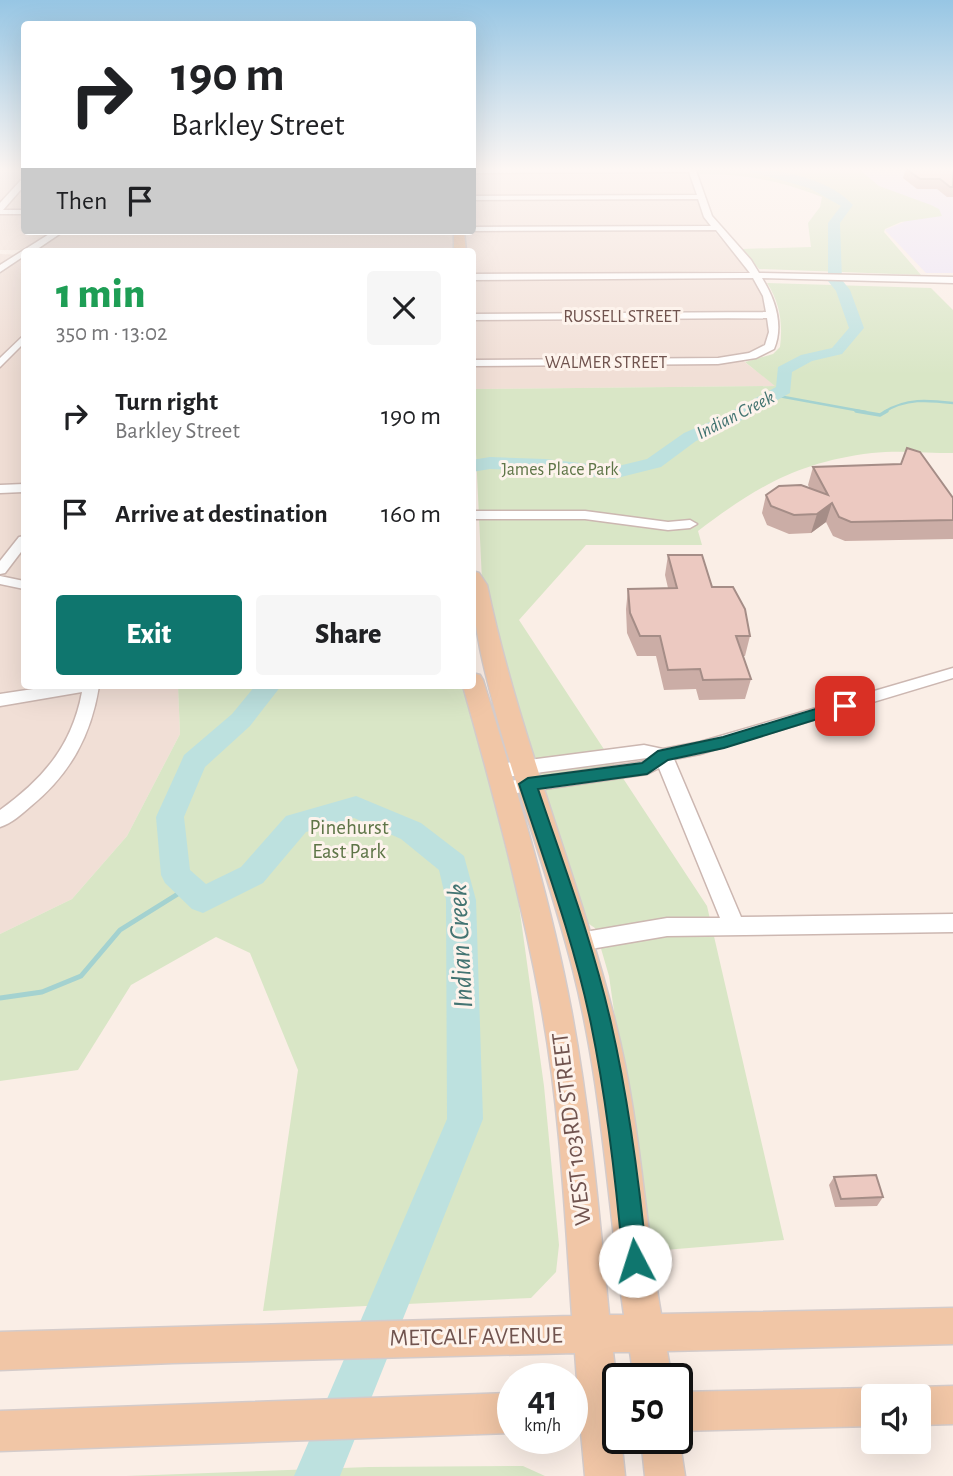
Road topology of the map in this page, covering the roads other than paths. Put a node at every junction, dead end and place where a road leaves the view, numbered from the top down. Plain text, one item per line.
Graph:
1 (51, 237) edge
2 (724, 237) edge
3 (33, 248) edge
4 (0, 252) edge
5 (21, 253) edge
6 (21, 256) edge
7 (0, 269) edge
8 (476, 276) edge
9 (757, 276) junction
10 (953, 280) edge
11 (772, 316) junction
12 (476, 317) edge
13 (21, 341) edge
14 (476, 363) edge
15 (0, 364) edge
16 (21, 488) edge
17 (0, 489) edge
18 (476, 514) edge
19 (690, 524) dead end
20 (21, 544) edge
21 (0, 570) edge
22 (0, 580) edge
23 (476, 583) edge
24 (21, 584) edge
25 (953, 673) edge
26 (70, 689) edge
27 (89, 689) edge
28 (476, 689) edge
29 (0, 700) edge
30 (663, 755) junction
31 (513, 778) junction
32 (0, 820) edge
33 (953, 923) edge
34 (733, 926) junction
35 (579, 942) junction
36 (953, 1326) edge
37 (646, 1333) junction
38 (591, 1334) junction
39 (0, 1351) edge
40 (651, 1363) edge
41 (953, 1405) edge
42 (931, 1406) edge
43 (861, 1407) edge
44 (693, 1412) edge
45 (596, 1413) edge
46 (497, 1414) edge
47 (0, 1431) edge
48 (663, 1454) edge
49 (605, 1476) edge
50 (665, 1476) edge

1 - 3 street
2 - 9 street
4 - 5 street
6 - 7 street
8 - 9 street
9 - 10 street
9 - 11 street
11 - 12 street, RUSSELL STREET
11 - 14 street, WALMER STREET
13 - 15 street
16 - 17 street
18 - 19 street
20 - 21 street
22 - 24 street
23 - 31 main road, WEST 103RD STREET
25 - 30 street
26 - 29 street
27 - 32 street
28 - 31 main road, WEST 103RD STREET
30 - 31 street
30 - 34 street
31 - 35 main road, WEST 103RD STREET
31 - 38 main road, WEST 103RD STREET
33 - 34 street
34 - 35 street
35 - 37 main road, WEST 103RD STREET
36 - 37 main road, METCALF AVENUE
37 - 38 main road, METCALF AVENUE
37 - 40 main road, WEST 103RD STREET
38 - 39 main road, METCALF AVENUE
38 - 45 main road, WEST 103RD STREET
41 - 42 main road
43 - 44 main road
45 - 49 main road, WEST 103RD STREET
46 - 47 main road
48 - 50 main road

